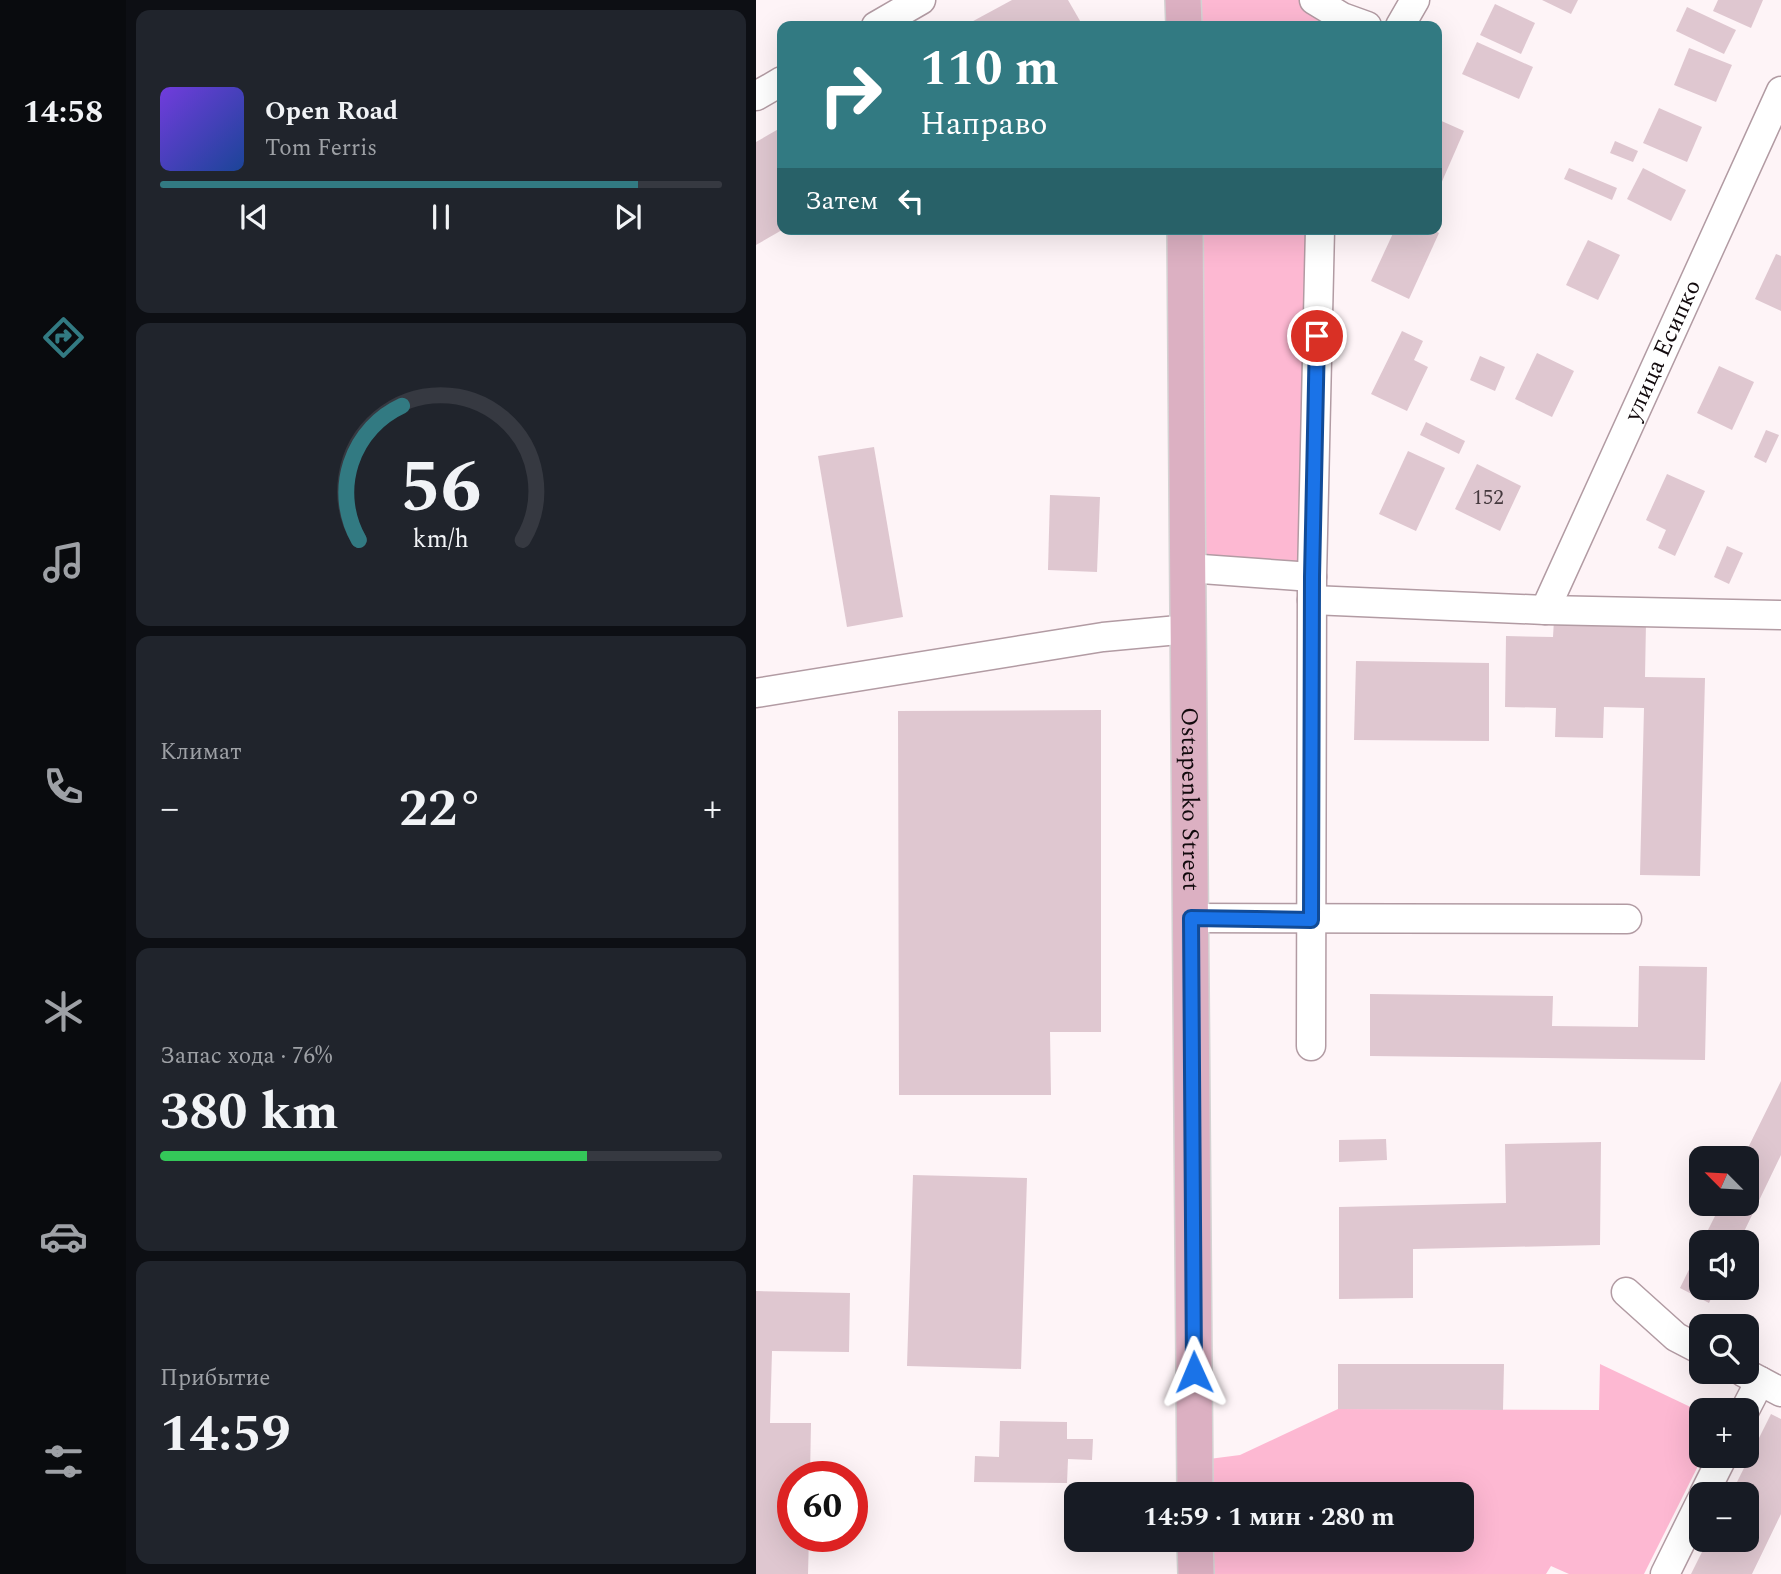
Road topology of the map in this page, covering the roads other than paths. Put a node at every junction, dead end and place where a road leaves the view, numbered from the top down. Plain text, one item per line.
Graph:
1 (921, 0) edge
2 (1184, 0) edge
3 (1314, 0) edge
4 (1415, 0) edge
5 (885, 21) edge
6 (1184, 21) edge
7 (1353, 21) edge
8 (1403, 21) edge
9 (777, 84) edge
10 (1781, 91) edge
11 (756, 96) edge
12 (1185, 235) edge
13 (1320, 235) edge
14 (1188, 568) junction
15 (1312, 588) junction
16 (1545, 610) junction
17 (1781, 614) edge
18 (1189, 629) junction
19 (756, 693) edge
20 (1191, 918) junction
21 (1627, 919) dead end
22 (1311, 920) junction
23 (1311, 1046) dead end
24 (1626, 1292) dead end
25 (1689, 1344) edge
26 (1761, 1382) edge
27 (1752, 1398) edge
28 (1195, 1482) edge
29 (1689, 1525) edge
30 (1195, 1552) edge
31 (1196, 1574) edge
32 (1665, 1574) edge

1 - 5 street
2 - 6 main road
3 - 7 street
4 - 8 street
9 - 11 street
10 - 16 street, улица Есипко
12 - 14 main road, Ostapenko Street
13 - 15 street
14 - 15 street
14 - 18 main road, Ostapenko Street
15 - 16 street
15 - 22 street
16 - 17 street
18 - 19 street
18 - 20 main road, Ostapenko Street
20 - 22 street
20 - 28 main road, Ostapenko Street
21 - 22 street
22 - 23 street
24 - 25 street
26 - 27 street
29 - 32 street
30 - 31 main road

